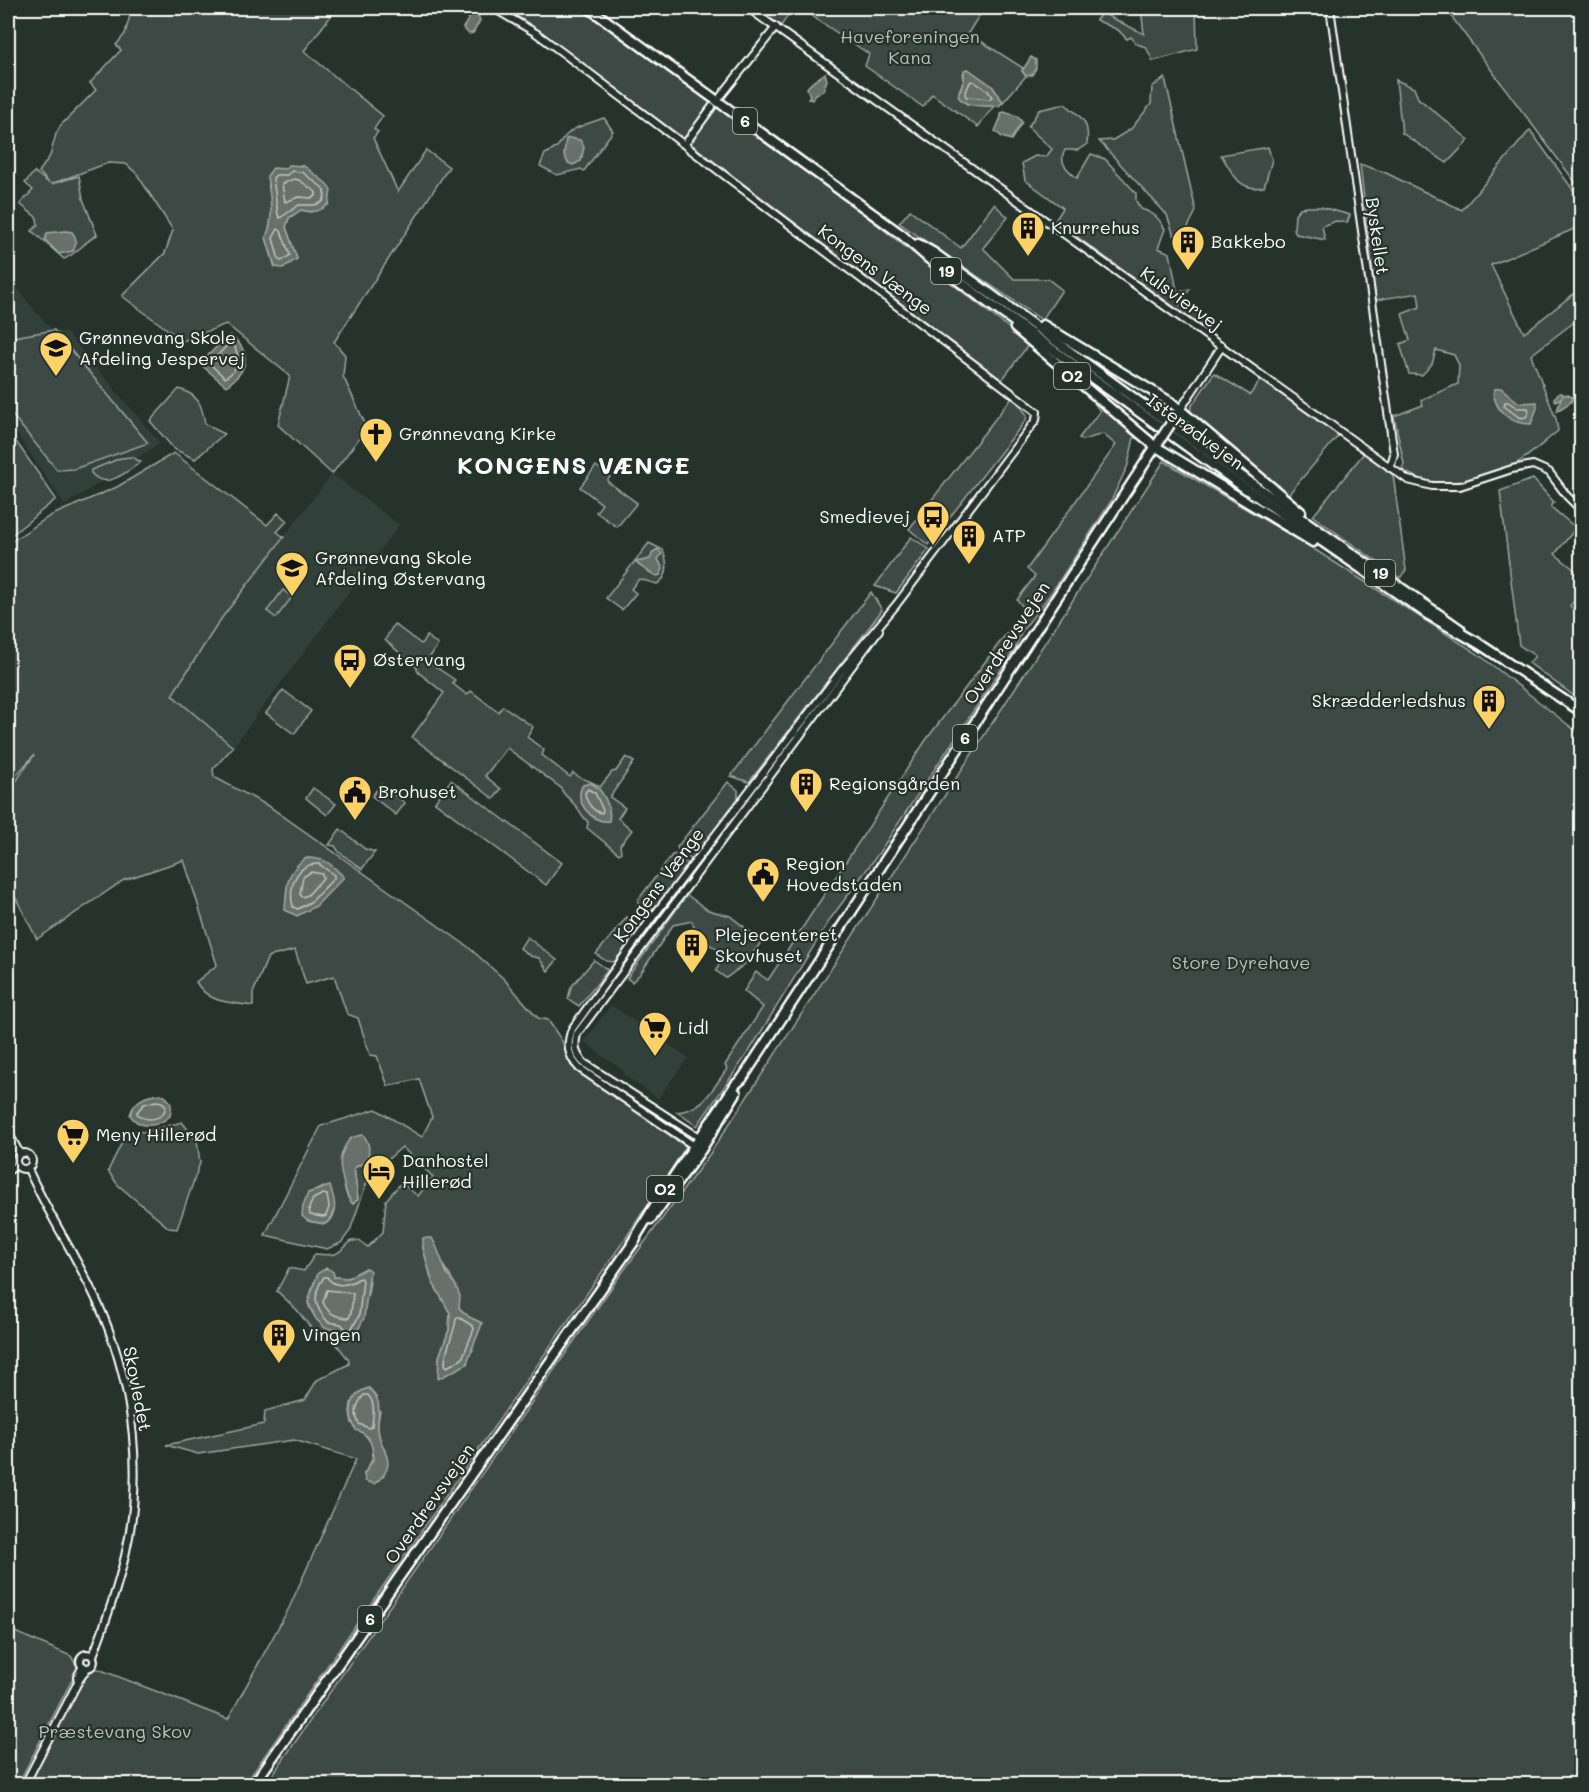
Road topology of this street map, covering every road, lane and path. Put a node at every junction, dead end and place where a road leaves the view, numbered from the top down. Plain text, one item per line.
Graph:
1 (493, 8) edge
2 (589, 8) edge
3 (748, 8) edge
4 (1330, 8) edge
5 (776, 27) junction
6 (721, 96) dead end
7 (712, 107) dead end
8 (685, 144) junction
9 (902, 235) junction
10 (1001, 301) junction
11 (991, 305) junction
12 (1222, 346) junction
13 (1178, 412) junction
14 (1157, 444) junction
15 (1390, 468) junction
16 (1581, 511) edge
17 (1310, 524) junction
18 (1331, 549) junction
19 (891, 612) junction
20 (1478, 643) junction
21 (1581, 712) edge
22 (8, 1132) edge
23 (703, 1140) junction
24 (697, 1148) junction
25 (20, 1154) junction
26 (17, 1165) junction
27 (28, 1169) junction
28 (8, 1171) edge
29 (632, 1243) joint
30 (90, 1655) junction
31 (85, 1667) junction
32 (25, 1785) edge
33 (254, 1785) edge

1 - 8 street, Kongens Vænge
2 - 9 main road, Isterødvejen / 6
3 - 5 street, Kulsviervej
4 - 15 street, Byskellet
5 - 6 street
5 - 12 street, Kulsviervej
7 - 8 street
8 - 19 street, Kongens Vænge
9 - 10 main road, Isterødvejen / 6
9 - 11 main road, Isterødvejen / 19
10 - 13 main road, 6
10 - 17 main road, Isterødvejen / 19
11 - 14 main road, O2
11 - 18 main road, Isterødvejen / 19
12 - 13 street, Overdrevsvejen
12 - 15 street, Kulsviervej
13 - 14 main road, Overdrevsvejen / 6, bridge
13 - 17 main road
14 - 18 main road
14 - 23 main road, Overdrevsvejen / 6
15 - 16 street, Kulsviervej
17 - 20 main road, Isterødvejen / 19
18 - 20 main road, Isterødvejen / 19
19 - 23 street, Kongens Vænge
19 - 24 street, Kongens Vænge
20 - 21 main road, Isterødvejen / 19
22 - 25 street
23 - 24 main road, Overdrevsvejen / 6
24 - 29 main road, Overdrevsvejen / O2
25 - 26 street
25 - 27 street
26 - 27 street
26 - 28 street
27 - 30 street, Skovledet
29 - 33 main road, Overdrevsvejen / 6
30 - 31 street
30 - 31 street
31 - 32 street

